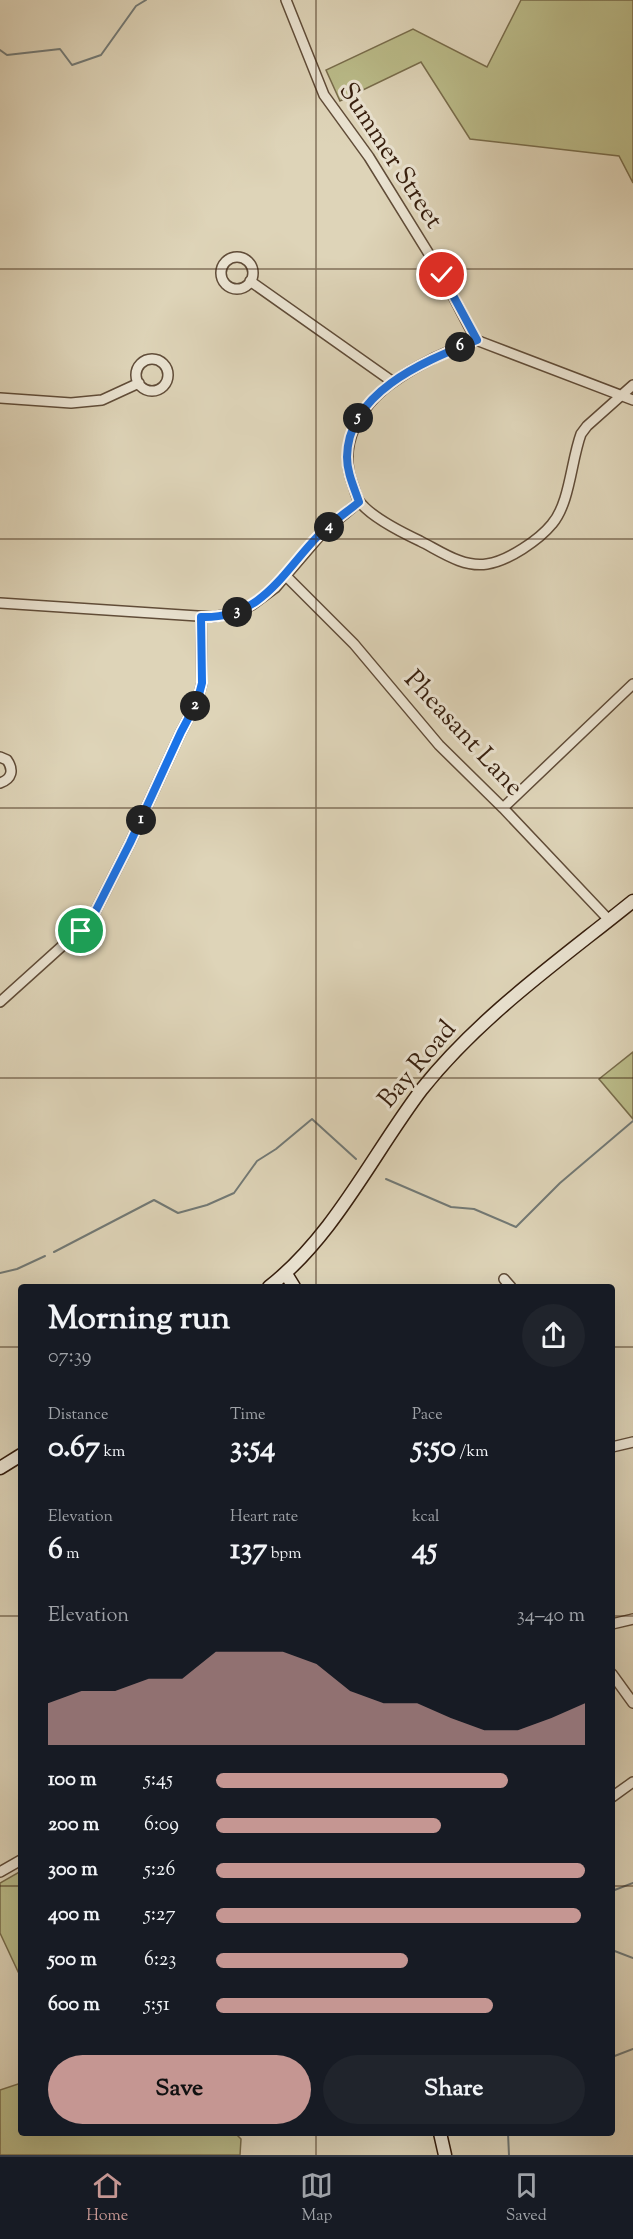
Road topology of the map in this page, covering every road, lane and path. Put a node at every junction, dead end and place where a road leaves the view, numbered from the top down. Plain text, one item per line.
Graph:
1 (286, 0) edge
2 (250, 282) dead end
3 (477, 340) junction
4 (393, 382) junction
5 (139, 383) dead end
6 (633, 385) edge
7 (622, 396) junction
8 (0, 398) edge
9 (633, 400) edge
10 (359, 502) junction
11 (286, 576) junction
12 (0, 603) edge
13 (201, 617) junction
14 (633, 684) edge
15 (0, 757) edge
16 (0, 783) edge
17 (503, 808) junction
18 (633, 901) edge
19 (609, 920) junction
20 (0, 1002) edge
21 (286, 1274) junction
22 (504, 1279) dead end
23 (273, 1284) edge
24 (292, 1284) edge
25 (508, 1284) edge
26 (633, 1442) edge
27 (615, 1446) edge
28 (18, 1457) edge
29 (0, 1468) edge
30 (633, 1618) edge
31 (615, 1623) edge
32 (615, 1678) edge
33 (633, 1703) edge
34 (633, 1782) edge
35 (615, 1795) edge
36 (18, 1862) edge
37 (0, 1872) edge
38 (441, 2136) edge
39 (445, 2155) edge

1 - 3 street, Summer Street
2 - 4 street
3 - 4 street
3 - 7 street
4 - 10 street
5 - 8 street
6 - 7 street
7 - 9 street
7 - 10 street
10 - 11 street
11 - 13 street
11 - 17 street, Pheasant Lane
12 - 13 street
13 - 20 street
14 - 17 street
15 - 16 street
17 - 19 street, Pheasant Lane
18 - 19 main road, Bay Road
19 - 21 main road, Bay Road
21 - 23 main road, Bay Road
21 - 24 main road
22 - 25 street
26 - 27 street
28 - 29 main road
30 - 31 street
32 - 33 street
34 - 35 street
36 - 37 street
38 - 39 main road

